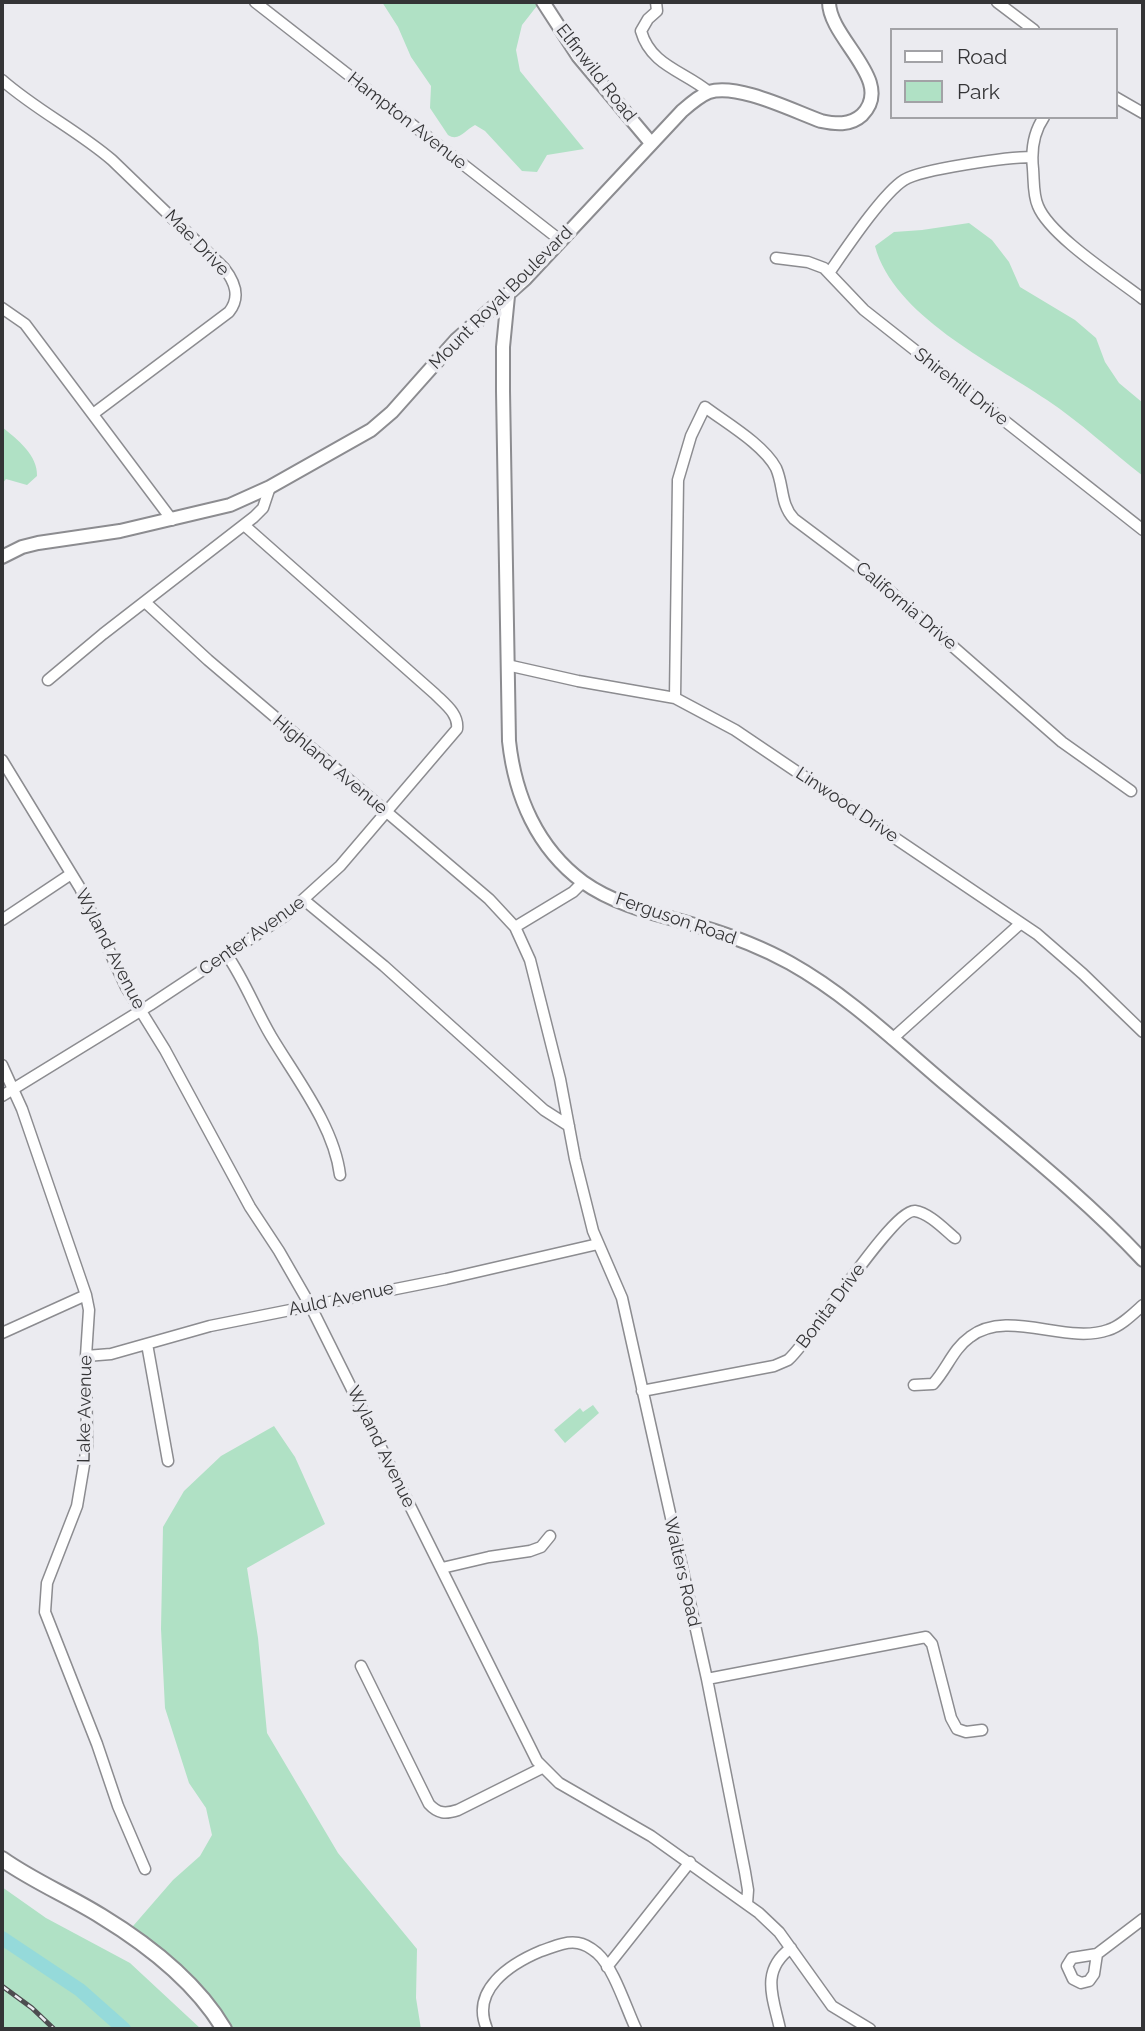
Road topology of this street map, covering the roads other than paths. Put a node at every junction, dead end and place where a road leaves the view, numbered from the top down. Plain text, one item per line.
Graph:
1 (543, 2) edge
2 (656, 2) edge
3 (829, 2) edge
4 (997, 2) edge
5 (259, 3) edge
6 (1031, 28) edge
7 (2, 80) edge
8 (709, 92) junction
9 (1117, 98) edge
10 (1143, 113) edge
11 (1043, 119) edge
12 (651, 143) junction
13 (1032, 156) junction
14 (559, 240) junction
15 (776, 258) dead end
16 (830, 273) junction
17 (508, 296) junction
18 (1143, 299) edge
19 (2, 308) edge
20 (93, 414) junction
21 (270, 487) junction
22 (172, 520) junction
23 (244, 525) junction
24 (1143, 530) edge
25 (2, 557) edge
26 (145, 602) junction
27 (507, 665) junction
28 (48, 680) dead end
29 (675, 698) junction
30 (2, 760) edge
31 (1131, 791) dead end
32 (386, 811) junction
33 (71, 874) junction
34 (583, 882) junction
35 (304, 900) junction
36 (2, 920) edge
37 (1021, 923) junction
38 (515, 927) junction
39 (227, 955) junction
40 (141, 1011) junction
41 (1143, 1032) edge
42 (892, 1039) junction
43 (2, 1065) edge
44 (13, 1089) junction
45 (2, 1096) edge
46 (569, 1126) junction
47 (340, 1175) dead end
48 (955, 1238) dead end
49 (598, 1244) junction
50 (1143, 1260) edge
51 (86, 1295) junction
52 (310, 1305) junction
53 (1143, 1305) edge
54 (2, 1333) edge
55 (147, 1344) junction
56 (86, 1356) junction
57 (914, 1385) dead end
58 (642, 1391) junction
59 (168, 1461) dead end
60 (550, 1536) dead end
61 (442, 1568) junction
62 (361, 1667) dead end
63 (707, 1679) junction
64 (982, 1730) dead end
65 (542, 1768) junction
66 (2, 1859) edge
67 (690, 1862) junction
68 (145, 1869) dead end
69 (747, 1904) junction
70 (1143, 1919) edge
71 (791, 1948) junction
72 (1097, 1954) dead end
73 (607, 1967) junction
74 (224, 2029) edge
75 (487, 2029) edge
76 (636, 2029) edge
77 (780, 2029) edge
78 (870, 2029) edge

1 - 12 street, Elfinwild Road
2 - 8 street
3 - 8 street
4 - 6 street
5 - 14 street, Hampton Avenue
7 - 20 street, Mae Drive
8 - 12 street, Mount Royal Boulevard
9 - 10 street
11 - 13 street
12 - 14 street, Mount Royal Boulevard
13 - 16 street
13 - 18 street
14 - 17 street, Mount Royal Boulevard
15 - 16 street, Shirehill Drive
16 - 24 street, Shirehill Drive
17 - 21 street, Mount Royal Boulevard
17 - 27 street, Ferguson Road
19 - 20 street
20 - 22 street
21 - 22 street, Mount Royal Boulevard
21 - 23 street
22 - 25 street, Mount Royal Boulevard
23 - 26 street
23 - 32 street, Center Avenue
26 - 28 street
26 - 32 street, Highland Avenue
27 - 29 street, Linwood Drive
27 - 34 street, Ferguson Road
29 - 31 street, California Drive
29 - 37 street, Linwood Drive
30 - 33 street, Wyland Avenue
32 - 35 street, Center Avenue
32 - 38 street, Highland Avenue
33 - 36 street
33 - 40 street, Wyland Avenue
34 - 38 street
34 - 42 street, Ferguson Road
35 - 39 street, Center Avenue
35 - 46 street
37 - 41 street, Linwood Drive
37 - 42 street
38 - 46 street, Highland Avenue
39 - 40 street, Center Avenue
39 - 47 street
40 - 44 street, Center Avenue
40 - 52 street, Wyland Avenue
42 - 50 street, Ferguson Road
43 - 44 street, Lake Avenue
44 - 45 street, Center Avenue
44 - 51 street, Lake Avenue
46 - 49 street, Walters Road
48 - 58 street, Bonita Drive
49 - 52 street, Auld Avenue
49 - 58 street, Walters Road
51 - 54 street
51 - 56 street, Lake Avenue
52 - 55 street, Auld Avenue
52 - 61 street, Wyland Avenue
53 - 57 street
55 - 56 street, Auld Avenue
55 - 59 street
56 - 68 street, Lake Avenue
58 - 63 street, Walters Road
60 - 61 street
61 - 65 street, Wyland Avenue
62 - 65 street
63 - 64 street
63 - 69 street, Walters Road
65 - 67 street, Wyland Avenue
66 - 74 main road
67 - 69 street, Wyland Avenue
67 - 73 street
69 - 71 street, Wyland Avenue
70 - 72 street
71 - 77 street
71 - 78 street, Wyland Avenue
73 - 75 street
73 - 76 street

